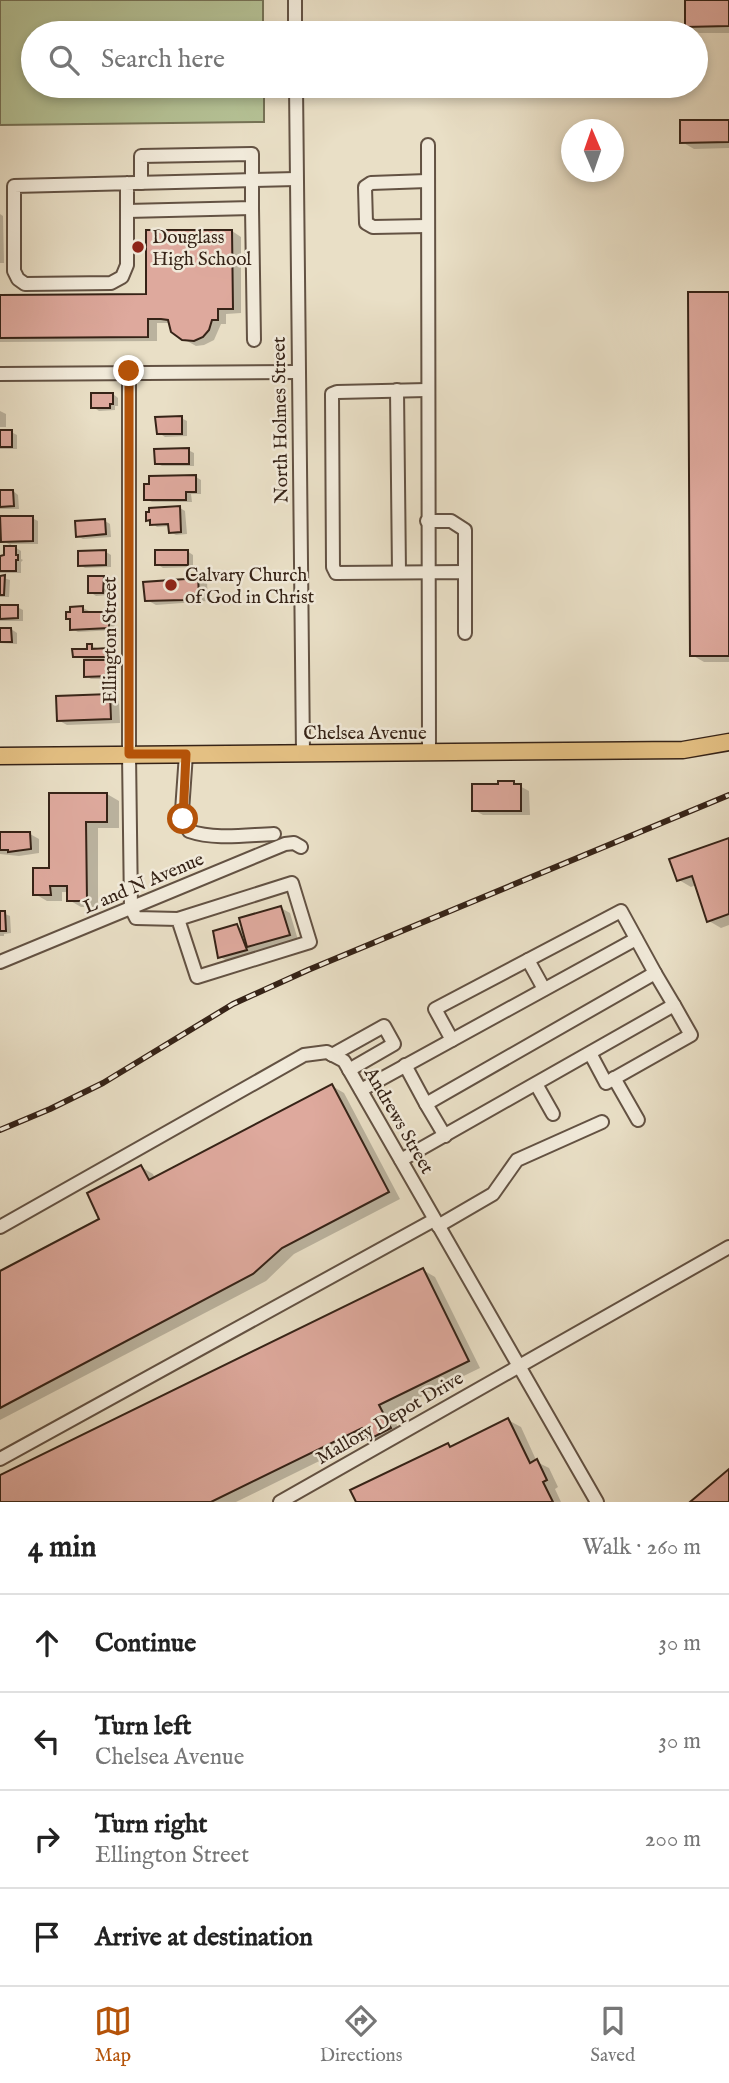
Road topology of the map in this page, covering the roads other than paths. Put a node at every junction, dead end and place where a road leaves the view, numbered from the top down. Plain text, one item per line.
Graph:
1 (295, 0) edge
2 (295, 21) edge
3 (296, 98) edge
4 (428, 145) dead end
5 (296, 179) junction
6 (252, 180) junction
7 (427, 181) junction
8 (127, 183) junction
9 (141, 183) junction
10 (252, 208) junction
11 (127, 211) junction
12 (427, 226) junction
13 (254, 340) dead end
14 (129, 371) junction
15 (297, 372) junction
16 (0, 374) edge
17 (397, 390) junction
18 (427, 390) junction
19 (427, 521) junction
20 (399, 572) junction
21 (427, 572) junction
22 (465, 572) junction
23 (466, 633) dead end
24 (729, 742) edge
25 (303, 753) junction
26 (429, 753) junction
27 (129, 754) junction
28 (186, 754) junction
29 (0, 756) edge
30 (274, 834) dead end
31 (301, 847) dead end
32 (131, 908) junction
33 (178, 919) junction
34 (635, 939) junction
35 (528, 960) junction
36 (0, 962) edge
37 (654, 973) junction
38 (544, 989) junction
39 (674, 1005) junction
40 (452, 1040) junction
41 (590, 1053) junction
42 (332, 1055) junction
43 (405, 1065) junction
44 (349, 1070) junction
45 (614, 1078) junction
46 (536, 1084) junction
47 (361, 1090) junction
48 (426, 1104) junction
49 (553, 1114) dead end
50 (638, 1121) dead end
51 (602, 1122) dead end
52 (445, 1136) junction
53 (401, 1160) junction
54 (436, 1223) junction
55 (0, 1227) edge
56 (729, 1247) edge
57 (518, 1366) junction
58 (0, 1459) edge
59 (280, 1502) edge
60 (597, 1502) edge

1 - 2 street
3 - 5 street, North Holmes Street
4 - 7 street
5 - 6 street
5 - 15 street, North Holmes Street
6 - 9 street
6 - 9 street
6 - 10 street
7 - 12 street
7 - 12 street
8 - 9 street
8 - 11 street
8 - 11 street
10 - 11 street
10 - 13 street
12 - 18 street
14 - 15 street
14 - 16 street
14 - 27 street, Ellington Street
15 - 25 street, North Holmes Street
17 - 18 street
17 - 20 street
17 - 20 street
18 - 19 street
19 - 21 street
19 - 22 street
20 - 21 street
21 - 22 street
21 - 26 street
22 - 23 street
24 - 26 main road, Chelsea Avenue
25 - 26 main road, Chelsea Avenue
25 - 28 main road, Chelsea Avenue
27 - 28 main road, Chelsea Avenue
27 - 29 main road, Chelsea Avenue
27 - 32 street, Ellington Street
28 - 30 street
31 - 32 street, L and N Avenue
32 - 33 street
32 - 36 street, L and N Avenue
33 - 33 street
34 - 35 street
34 - 37 street
34 - 38 street
35 - 38 street
35 - 40 street
37 - 39 street
37 - 48 street
38 - 40 street
39 - 41 street
39 - 45 street
40 - 43 street
41 - 45 street
41 - 46 street
42 - 44 street, Andrews Street
42 - 44 street
42 - 55 street
43 - 47 street
43 - 48 street
44 - 47 street, Andrews Street
45 - 50 street
46 - 49 street
46 - 52 street
47 - 53 street, Andrews Street
48 - 52 street
51 - 54 street
52 - 53 street
53 - 54 street, Andrews Street
54 - 57 street, Andrews Street
54 - 58 street
56 - 57 street, Mallory Depot Drive
57 - 59 street, Mallory Depot Drive
57 - 60 street, Andrews Street

